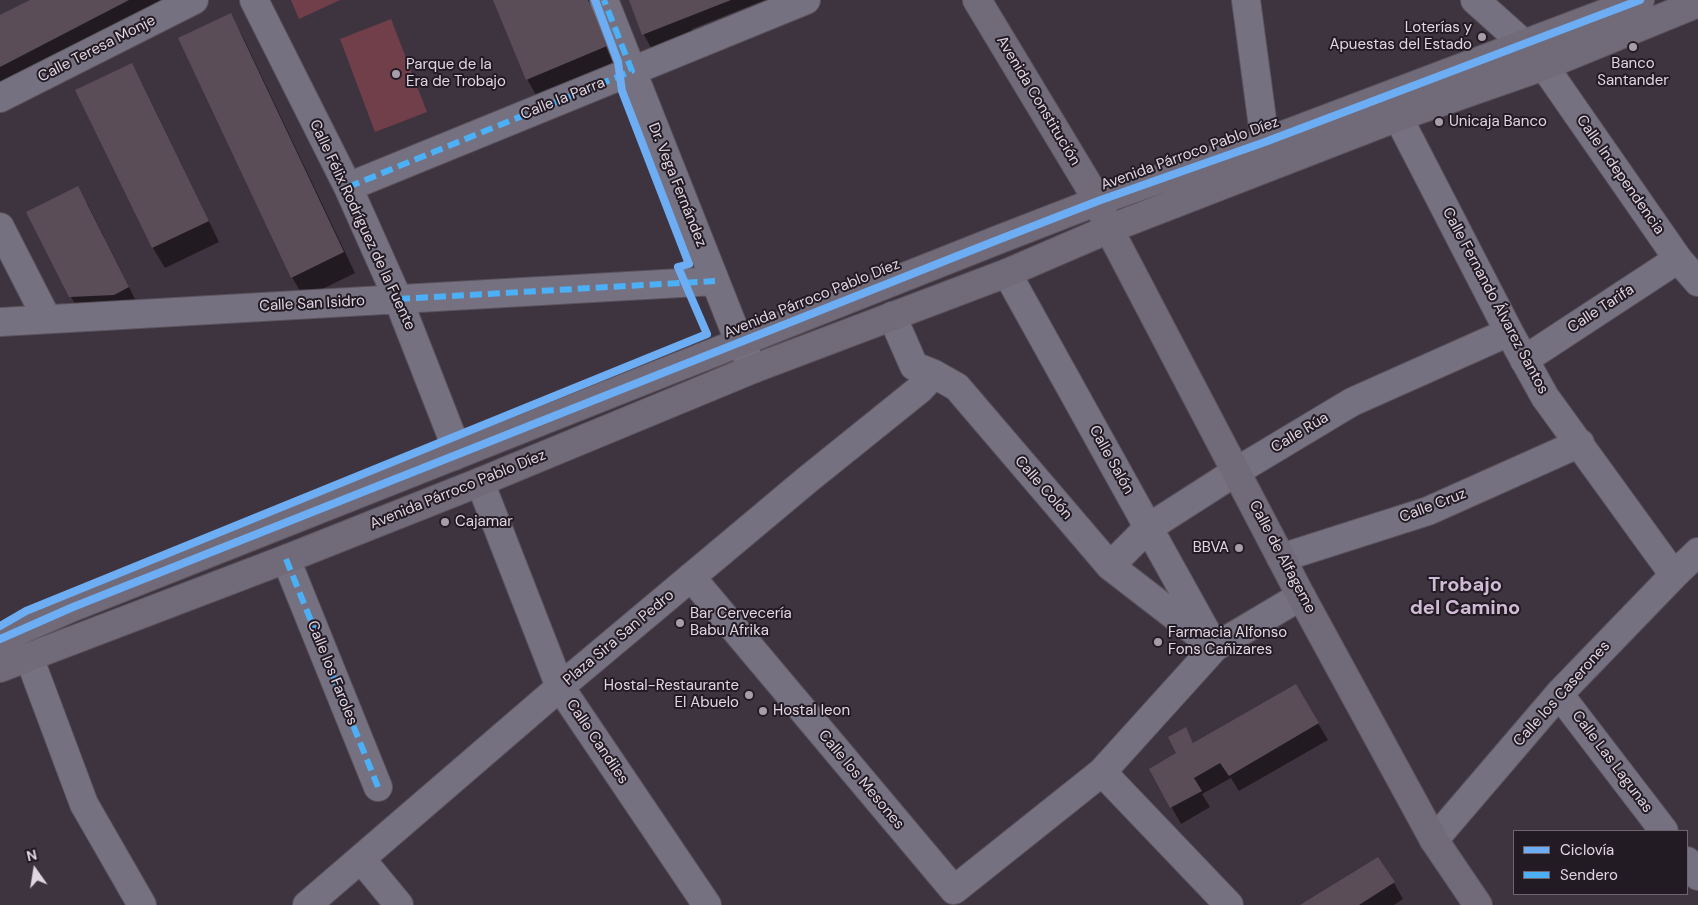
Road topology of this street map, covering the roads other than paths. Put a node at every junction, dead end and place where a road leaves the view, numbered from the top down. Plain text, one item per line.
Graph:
1 (194, 0) edge
2 (254, 0) edge
3 (604, 0) edge
4 (806, 0) edge
5 (977, 0) edge
6 (1246, 0) edge
7 (1475, 0) edge
8 (1640, 0) edge
9 (1696, 5) edge
10 (1524, 44) junction
11 (1544, 66) junction
12 (632, 71) junction
13 (0, 98) edge
14 (1398, 117) junction
15 (1267, 155) junction
16 (348, 187) junction
17 (1098, 201) junction
18 (0, 227) edge
19 (1108, 229) junction
20 (1678, 259) junction
21 (1007, 273) junction
22 (714, 280) junction
23 (1698, 282) edge
24 (398, 299) junction
25 (892, 316) junction
26 (47, 319) junction
27 (0, 322) edge
28 (1509, 332) junction
29 (740, 343) junction
30 (1524, 360) junction
31 (754, 369) junction
32 (934, 374) junction
33 (1580, 443) junction
34 (454, 456) junction
35 (1237, 471) junction
36 (480, 482) junction
37 (1148, 528) junction
38 (1697, 552) edge
39 (204, 556) junction
40 (1281, 558) junction
41 (286, 559) junction
42 (1110, 566) junction
43 (1674, 575) junction
44 (691, 577) junction
45 (1301, 596) junction
46 (0, 639) edge
47 (1215, 648) junction
48 (29, 657) junction
49 (0, 668) edge
50 (560, 687) junction
51 (1559, 694) junction
52 (1102, 772) junction
53 (378, 787) dead end
54 (1663, 830) edge
55 (1434, 840) junction
56 (361, 859) junction
57 (1688, 862) edge
58 (1698, 876) edge
59 (142, 905) edge
60 (307, 905) edge
61 (398, 905) edge
62 (707, 905) edge
63 (1229, 905) edge
64 (1478, 905) edge

1 - 13 street, Calle Teresa Monje
2 - 16 street, Calle Félix Rodríguez de la Fuente
3 - 12 street, Dr. Vega Fernández
4 - 12 street, Calle la Parra
5 - 17 main road, Avenida Constitución
6 - 15 street
7 - 10 street, Calle Independencia
8 - 10 main road, Avenida Párroco Pablo Díez
9 - 11 main road, Avenida Párroco Pablo Díez
10 - 11 street, Calle Independencia
10 - 15 main road, Avenida Párroco Pablo Díez
11 - 14 main road, Avenida Párroco Pablo Díez
11 - 20 street, Calle Independencia
12 - 16 street, Calle la Parra
12 - 22 street, Dr. Vega Fernández
14 - 15 main road, Avenida Párroco Pablo Díez
14 - 28 street, Calle Fernando Álvarez Santos
15 - 17 main road, Avenida Párroco Pablo Díez
15 - 19 main road, Avenida Párroco Pablo Díez
16 - 24 street, Calle Félix Rodríguez de la Fuente
17 - 19 main road, Calle de Alfageme
17 - 25 main road
17 - 29 main road, Avenida Párroco Pablo Díez
18 - 26 street
19 - 21 main road, Avenida Párroco Pablo Díez
19 - 35 main road, Calle de Alfageme
20 - 23 street, Calle Independencia
20 - 30 street, Calle Tarifa
21 - 25 main road, Avenida Párroco Pablo Díez
21 - 37 street, Calle Salón
22 - 24 street, Calle San Isidro
22 - 29 street, Dr. Vega Fernández
24 - 26 street, Calle San Isidro
24 - 34 street, Calle Félix Rodríguez de la Fuente
25 - 31 main road, Avenida Párroco Pablo Díez
25 - 32 street, Calle Colón
26 - 27 street, Calle San Isidro
28 - 30 street, Calle Fernando Álvarez Santos
28 - 35 street, Calle Rúa
29 - 31 street, Dr. Vega Fernández
29 - 34 main road, Avenida Párroco Pablo Díez
30 - 33 street, Calle Fernando Álvarez Santos
31 - 36 main road, Avenida Párroco Pablo Díez
32 - 42 street, Calle Colón
32 - 44 street, Plaza Sira San Pedro
33 - 40 street, Calle Cruz
33 - 43 street, Calle Fernando Álvarez Santos
34 - 39 main road, Avenida Párroco Pablo Díez
35 - 37 street, Calle Rúa
35 - 40 main road, Calle de Alfageme
36 - 41 main road, Avenida Párroco Pablo Díez
36 - 50 street, Calle Candiles
37 - 42 street, Calle Rúa
37 - 47 street, Calle Salón
38 - 43 street, Calle los Caserones
39 - 46 main road, Avenida Párroco Pablo Díez
39 - 48 main road
40 - 45 main road, Calle de Alfageme
41 - 48 main road, Avenida Párroco Pablo Díez
41 - 53 street, Calle los Faroles
42 - 47 street, Calle Colón
43 - 51 street, Calle los Caserones
44 - 50 street, Plaza Sira San Pedro
44 - 52 street, Calle los Mesones
45 - 47 street
45 - 55 main road, Calle de Alfageme
47 - 52 street
48 - 49 main road, Avenida Párroco Pablo Díez
48 - 59 street
50 - 56 street, Plaza Sira San Pedro
50 - 62 street, Calle Candiles
51 - 54 street, Calle Las Lagunas
51 - 55 street, Calle los Caserones
52 - 63 street
55 - 64 main road, Calle de Alfageme
56 - 60 street, Plaza Sira San Pedro
56 - 61 street
57 - 58 street

